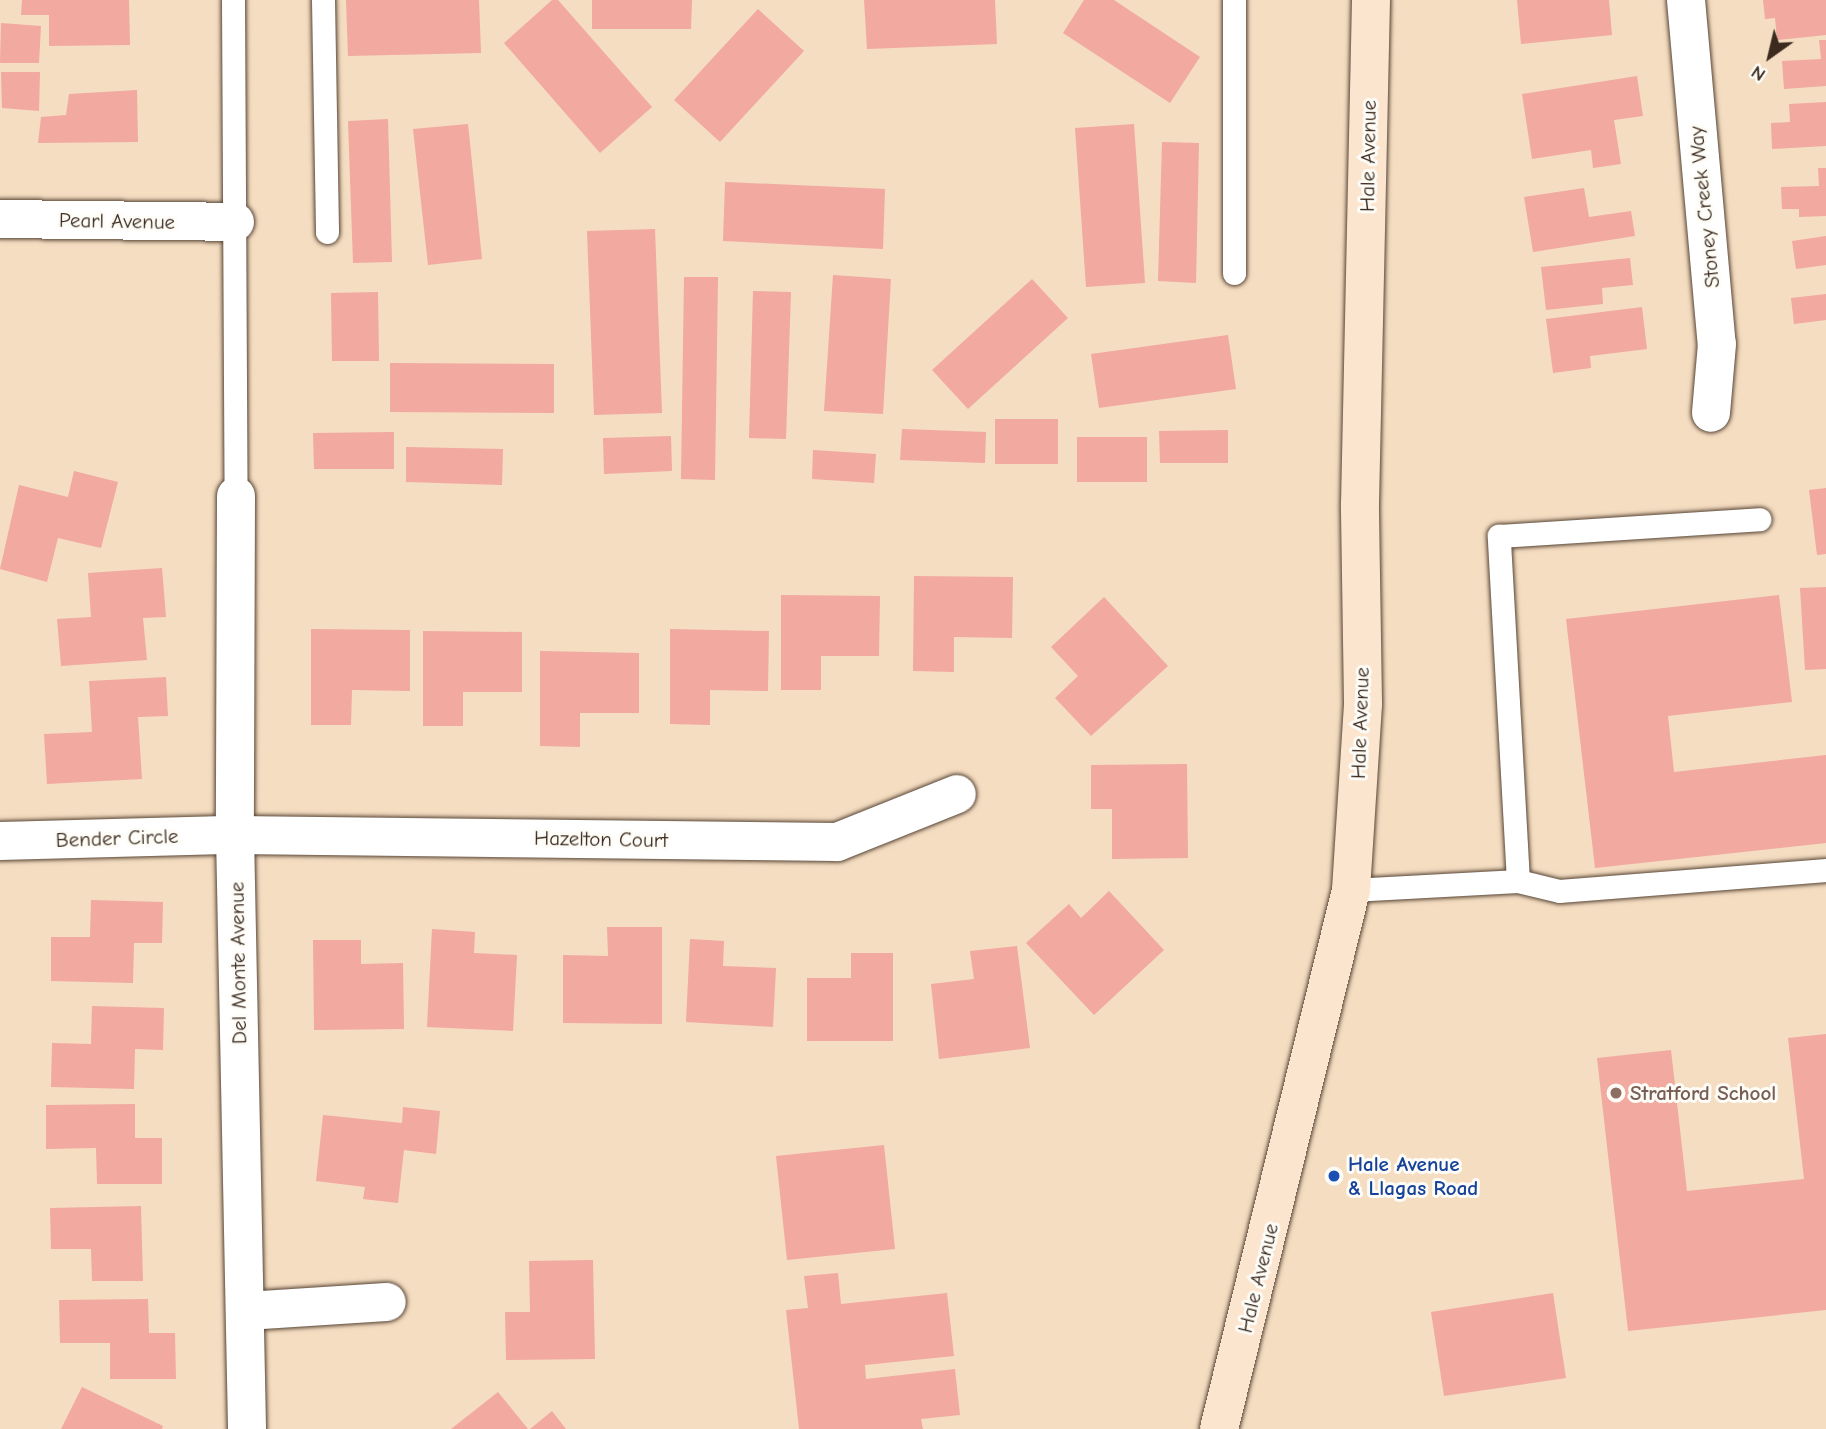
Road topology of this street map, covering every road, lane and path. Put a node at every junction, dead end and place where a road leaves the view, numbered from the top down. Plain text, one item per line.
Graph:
1 (233, 0) edge
2 (323, 0) edge
3 (1234, 0) edge
4 (1371, 0) edge
5 (1686, 0) edge
6 (0, 219) edge
7 (235, 222) junction
8 (327, 232) dead end
9 (1234, 272) dead end
10 (1711, 413) dead end
11 (236, 496) joint
12 (1759, 519) dead end
13 (957, 794) dead end
14 (235, 835) junction
15 (0, 841) edge
16 (1826, 870) edge
17 (1518, 881) junction
18 (1351, 890) junction
19 (387, 1302) dead end
20 (246, 1311) junction
21 (247, 1429) edge
22 (1219, 1429) edge

1 - 7 lane
2 - 8 lane
3 - 9 lane
4 - 18 main road, Hale Avenue
5 - 10 street, Stoney Creek Way
6 - 7 street, Pearl Avenue
7 - 11 lane
11 - 14 street, Del Monte Avenue
12 - 17 lane
13 - 14 street, Hazelton Court
14 - 15 street, Bender Circle
14 - 20 street, Del Monte Avenue
16 - 17 lane
17 - 18 lane
18 - 22 main road, Hale Avenue
19 - 20 street
20 - 21 street, Del Monte Avenue

